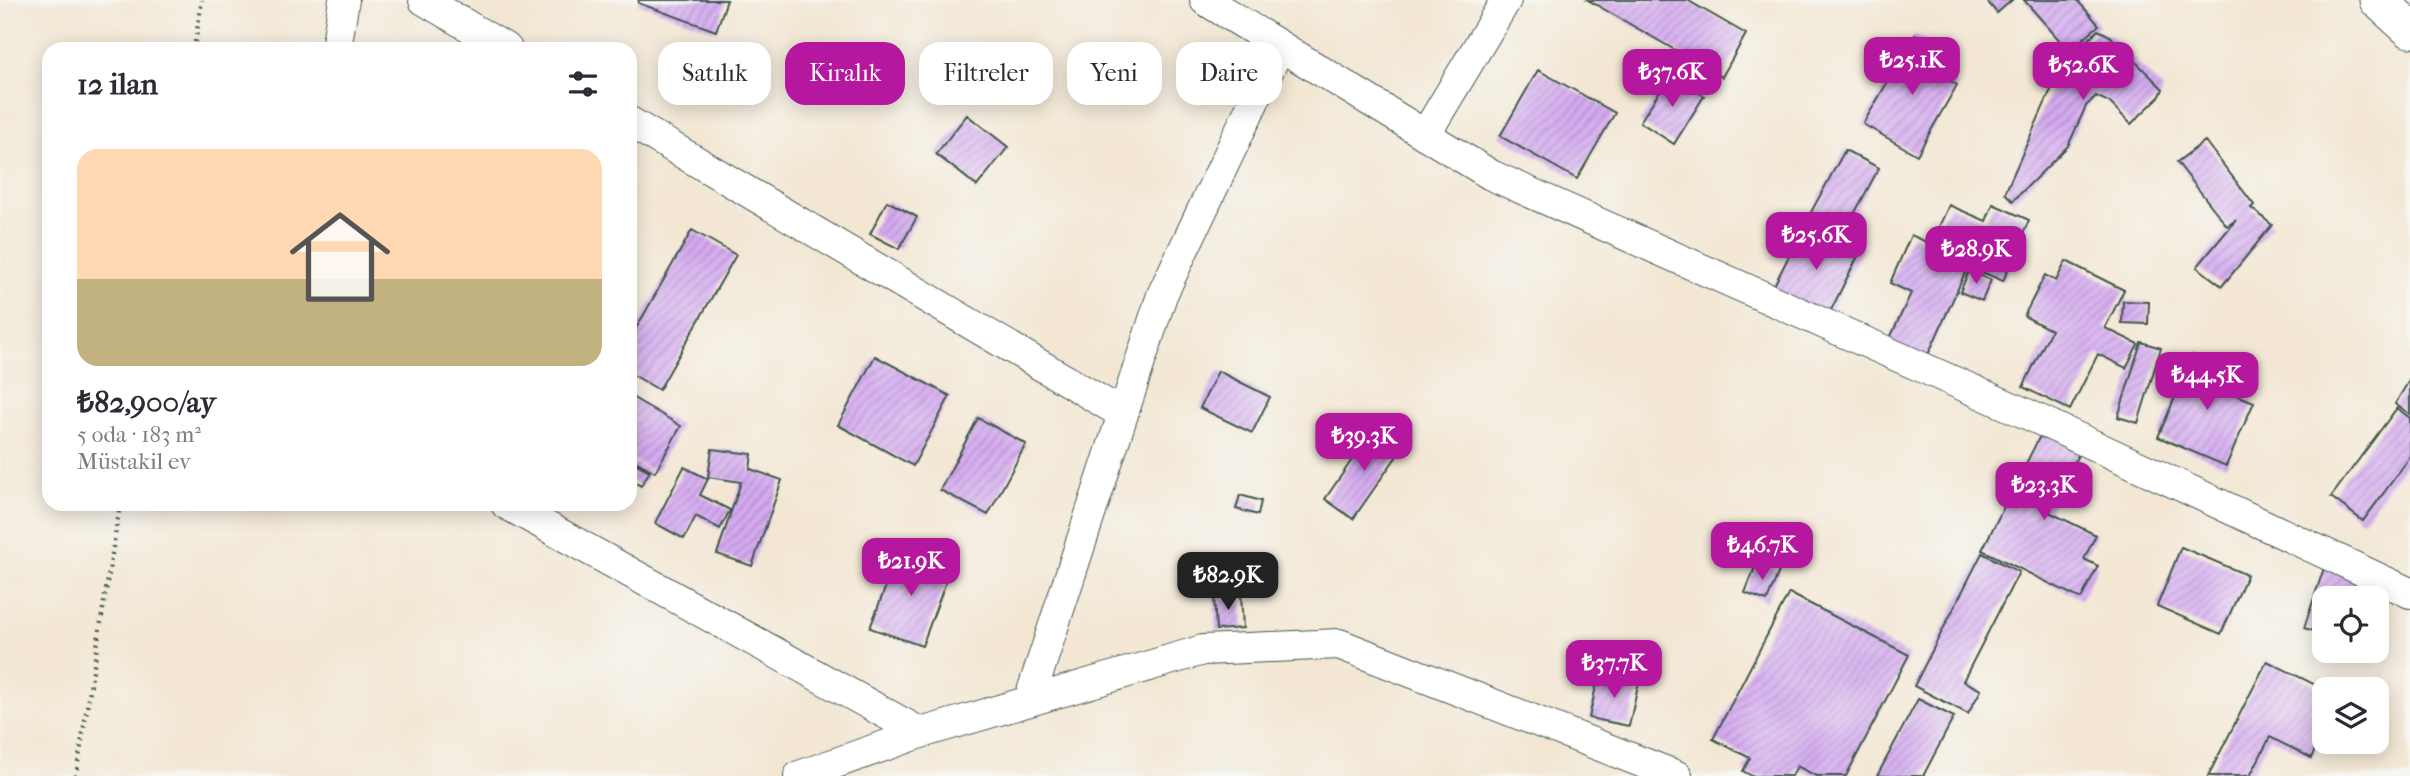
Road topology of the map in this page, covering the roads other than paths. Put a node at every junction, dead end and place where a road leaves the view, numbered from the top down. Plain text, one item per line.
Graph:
1 (344, 0) edge
2 (424, 0) edge
3 (1205, 0) edge
4 (1506, 0) edge
5 (2378, 0) edge
6 (2410, 29) edge
7 (337, 42) edge
8 (495, 42) edge
9 (1272, 42) edge
10 (1282, 48) edge
11 (1252, 105) edge
12 (637, 126) edge
13 (1424, 135) junction
14 (1123, 414) junction
15 (519, 511) edge
16 (2410, 593) edge
17 (1029, 701) junction
18 (921, 733) junction
19 (799, 776) edge
20 (1677, 776) edge

1 - 7 street
2 - 8 street
3 - 9 street
4 - 13 street
5 - 6 street
10 - 13 street
11 - 14 street
12 - 14 street
13 - 16 street
14 - 17 street
15 - 18 street
17 - 18 street
17 - 20 street
18 - 19 street

